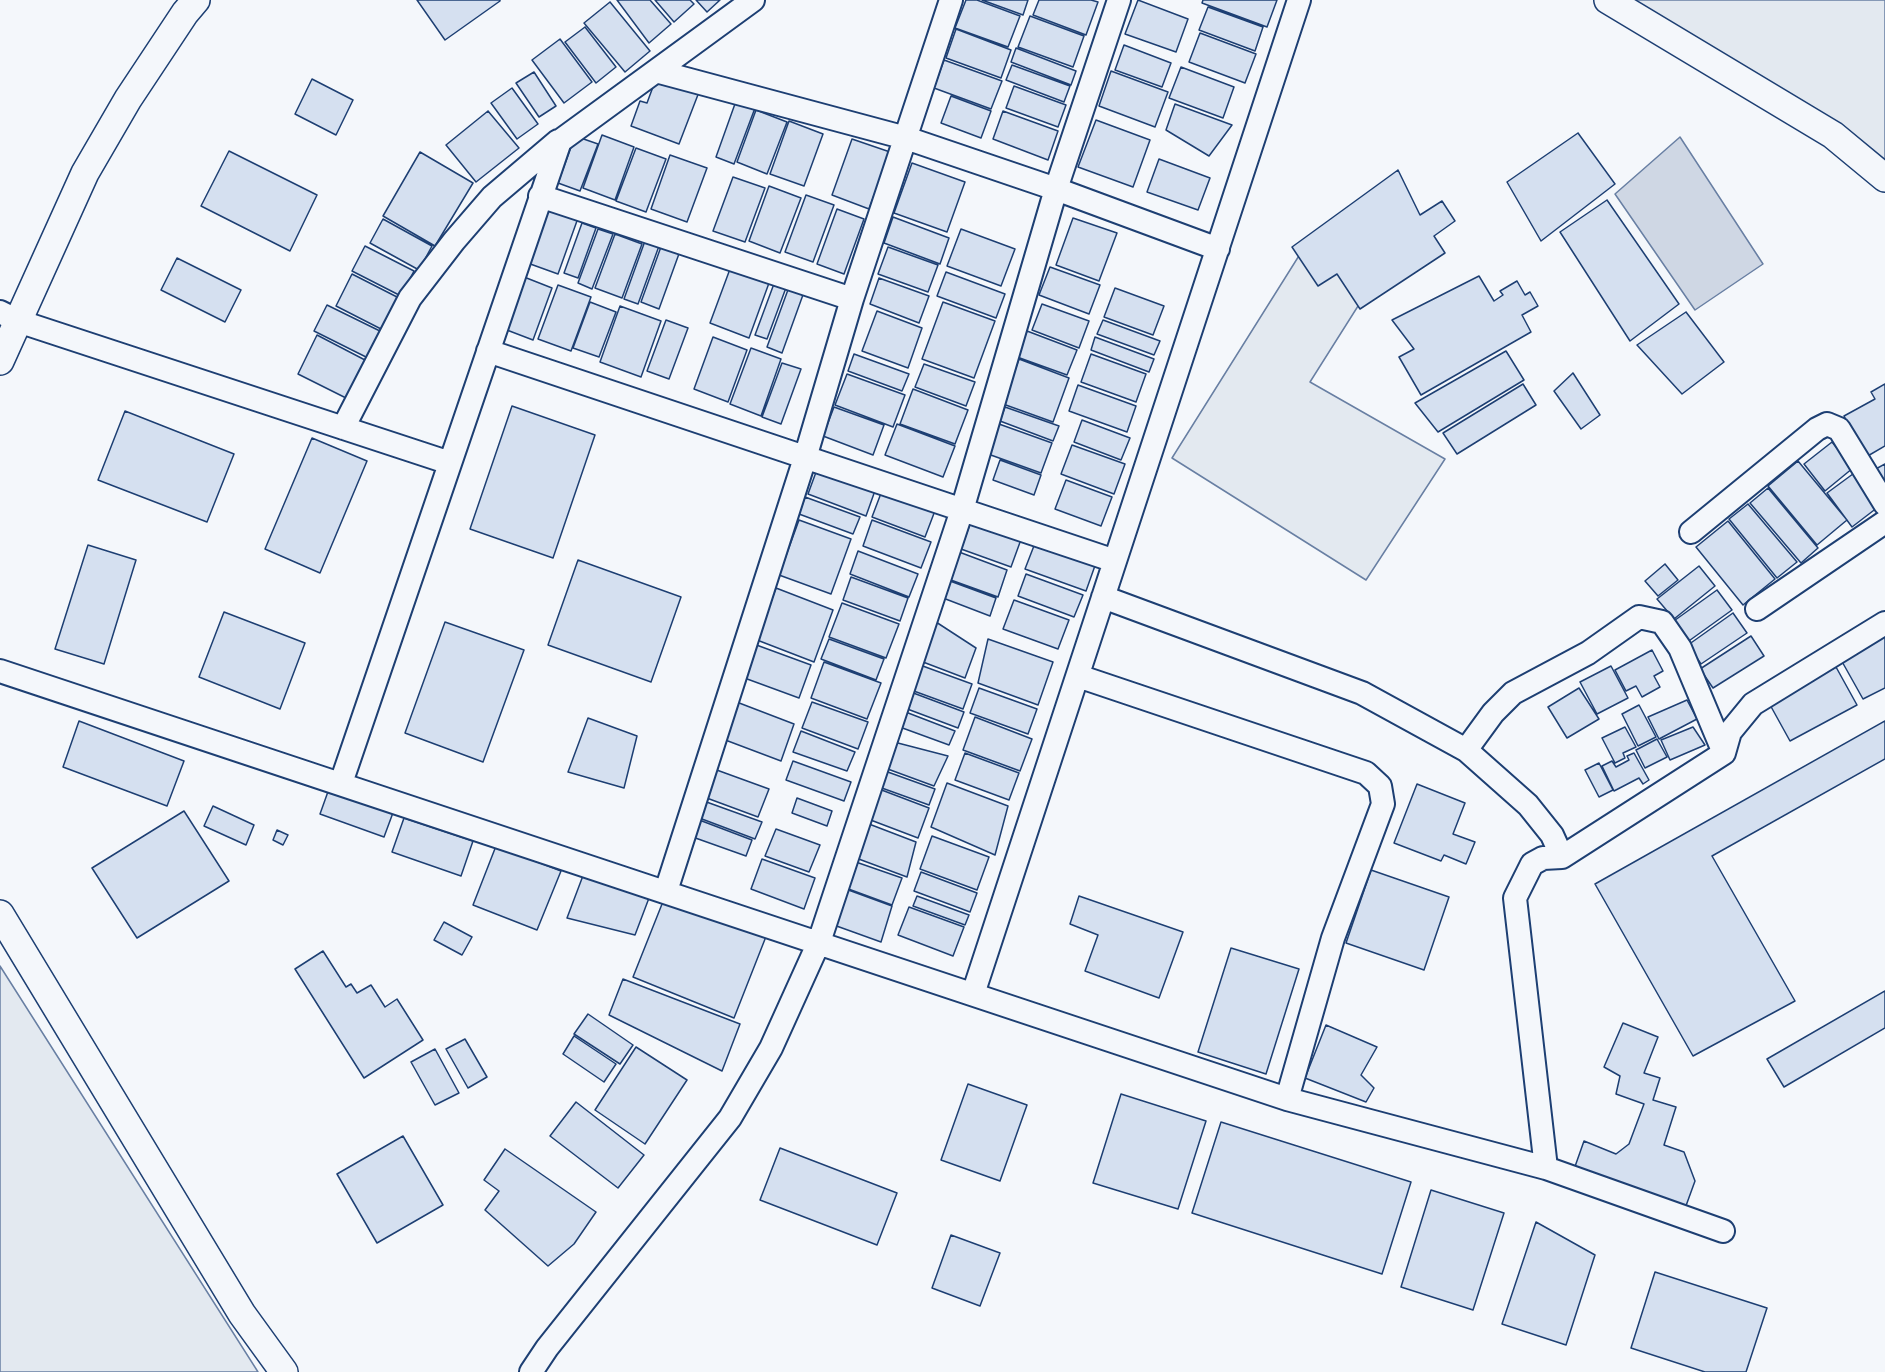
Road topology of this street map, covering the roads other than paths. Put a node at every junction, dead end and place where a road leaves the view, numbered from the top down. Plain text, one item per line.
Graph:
1 (196, 0) edge
2 (753, 0) edge
3 (951, 0) edge
4 (1119, 0) edge
5 (1299, 0) edge
6 (1608, 0) edge
7 (656, 71) junction
8 (906, 138) junction
9 (560, 141) junction
10 (1885, 178) edge
11 (1056, 189) junction
12 (540, 196) junction
13 (1218, 249) junction
14 (852, 299) junction
15 (9, 316) edge
16 (488, 351) junction
17 (0, 361) edge
18 (343, 428) junction
19 (805, 458) junction
20 (450, 463) junction
21 (1885, 504) edge
22 (962, 510) junction
23 (1885, 522) edge
24 (1691, 532) dead end
25 (1115, 561) junction
26 (1103, 597) junction
27 (1757, 609) dead end
28 (1885, 623) edge
29 (0, 672) edge
30 (1078, 676) junction
31 (1466, 750) junction
32 (1724, 753) junction
33 (341, 783) junction
34 (1562, 857) junction
35 (666, 891) junction
36 (0, 914) edge
37 (819, 942) junction
38 (973, 994) junction
39 (1287, 1099) junction
40 (1546, 1168) junction
41 (1723, 1231) dead end
42 (284, 1372) edge
43 (531, 1372) edge

1 - 15 street
2 - 7 street
3 - 8 street
4 - 11 street
5 - 13 street
6 - 10 street
7 - 8 street
7 - 9 street
8 - 11 street
8 - 14 street
9 - 12 street
9 - 18 street
11 - 13 street
11 - 22 street
12 - 14 street
12 - 16 street
13 - 25 street
14 - 19 street
15 - 17 street
15 - 18 street
16 - 19 street
16 - 20 street
18 - 20 street
19 - 22 street
19 - 35 street
20 - 33 street
21 - 24 street
22 - 25 street
22 - 37 street
23 - 27 street
25 - 26 street
26 - 30 street
26 - 31 street
28 - 32 street
29 - 33 street
30 - 38 street
30 - 39 street
31 - 32 street
31 - 34 street
32 - 34 street
33 - 35 street
34 - 40 street
35 - 37 street
36 - 42 street
37 - 38 street
37 - 43 street
38 - 39 street
39 - 40 street
40 - 41 street

